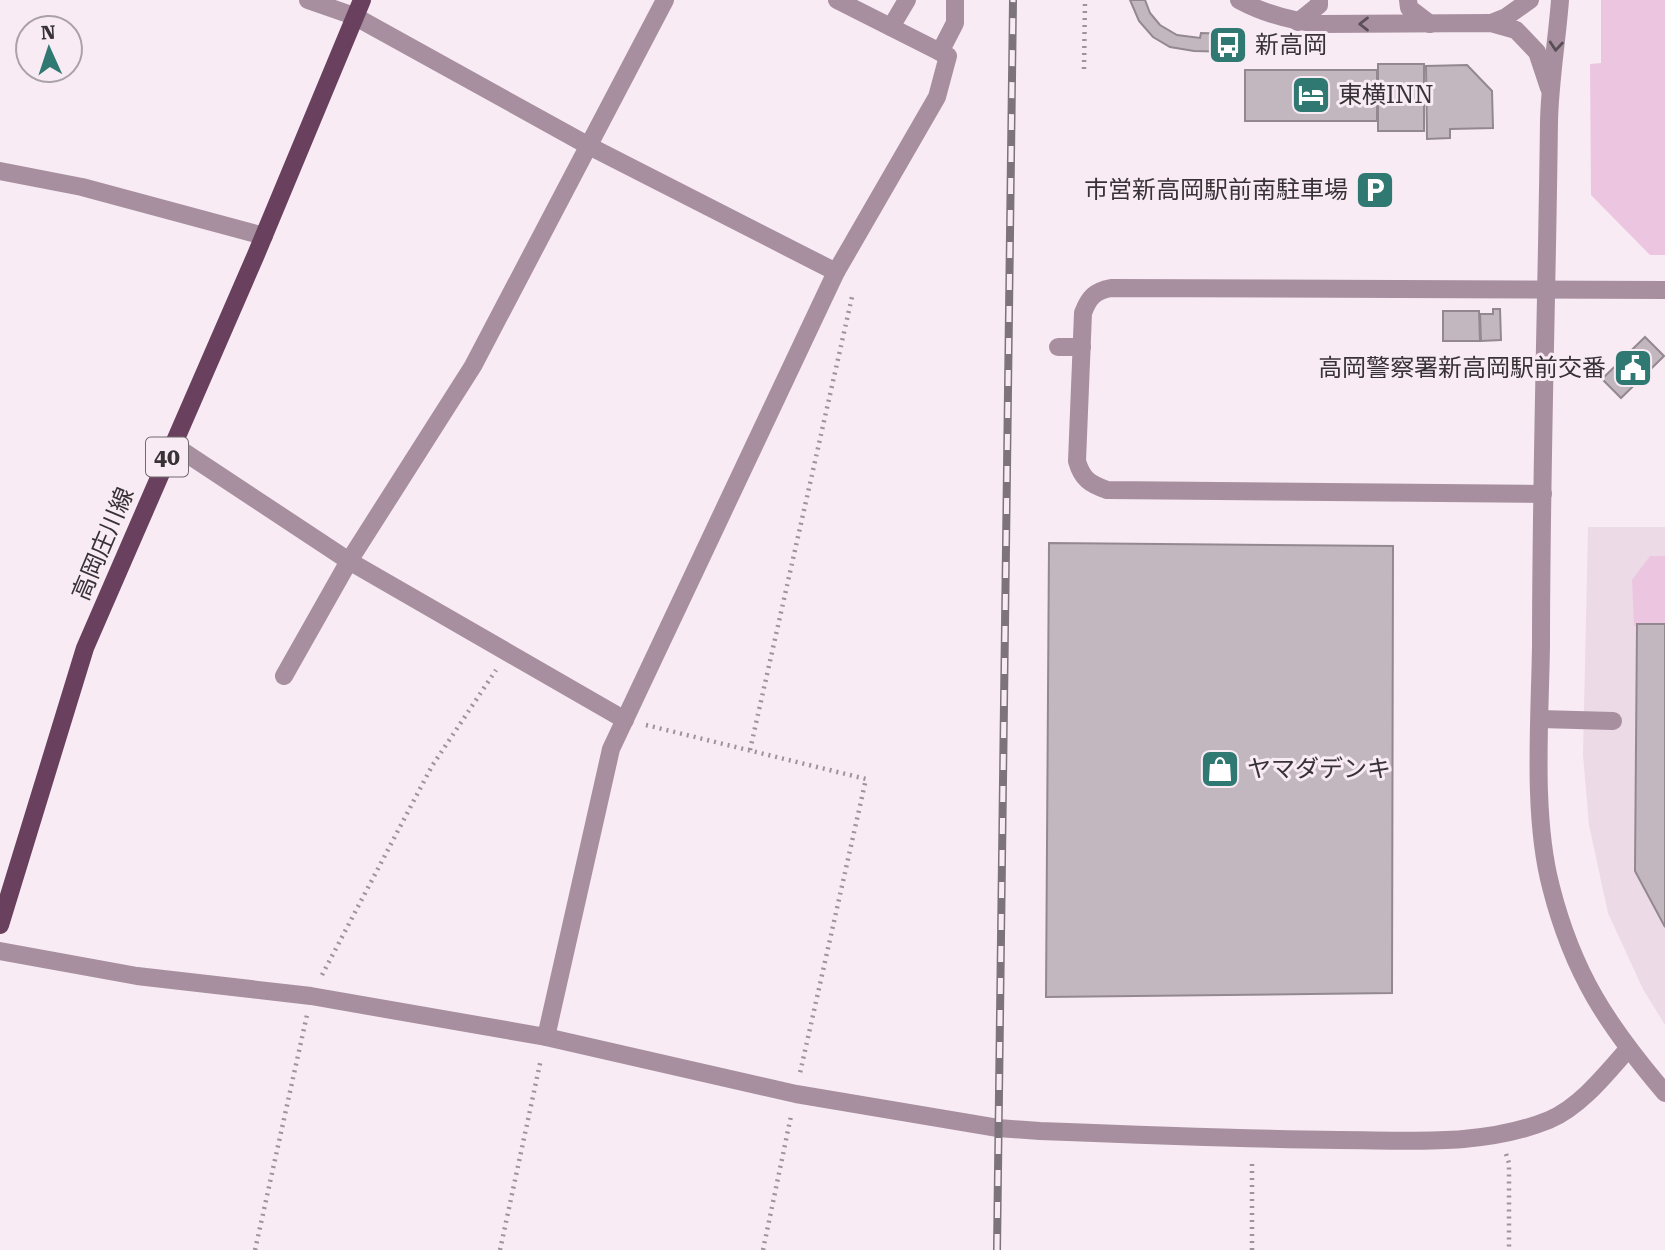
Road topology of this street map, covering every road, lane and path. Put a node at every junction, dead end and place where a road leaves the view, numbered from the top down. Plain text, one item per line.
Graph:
1 (309, 0) edge
2 (665, 0) edge
3 (838, 0) edge
4 (907, 0) edge
5 (955, 0) edge
6 (1085, 0) edge
7 (1239, 0) edge
8 (1320, 0) edge
9 (1408, 0) edge
10 (1530, 0) edge
11 (1560, 0) edge
12 (358, 8) edge
13 (1298, 22) junction
14 (1492, 23) junction
15 (1430, 24) junction
16 (891, 27) junction
17 (940, 52) junction
18 (1084, 69) dead end
19 (1550, 91) junction
20 (589, 146) junction
21 (0, 171) edge
22 (264, 236) junction
23 (836, 272) junction
24 (1546, 289) junction
25 (1665, 290) edge
26 (1058, 347) dead end
27 (1082, 347) junction
28 (172, 444) junction
29 (1543, 494) junction
30 (349, 561) junction
31 (508, 652) junction
32 (284, 676) dead end
33 (1541, 719) junction
34 (625, 720) junction
35 (1613, 721) dead end
36 (750, 750) junction
37 (0, 925) edge
38 (0, 951) edge
39 (311, 996) junction
40 (546, 1037) junction
41 (1628, 1049) junction
42 (1665, 1093) edge
43 (796, 1094) junction
44 (1501, 1136) junction
45 (1252, 1139) junction
46 (255, 1250) edge
47 (500, 1250) edge
48 (763, 1250) edge
49 (1252, 1250) edge
50 (1509, 1250) edge

1 - 12 street
2 - 20 street
3 - 16 street
4 - 16 street
5 - 17 street
6 - 18 path
7 - 13 street
8 - 13 street
9 - 15 street
10 - 14 street
11 -> 19 street
12 - 20 street
12 - 22 main road, 高岡庄川線 / 40
15 -> 13 street
14 - 15 street
14 - 19 street
16 - 17 street
17 - 23 street
19 - 24 street
20 - 23 street
20 - 30 street
21 - 22 street
22 - 28 main road, 高岡庄川線 / 40
23 - 34 street
23 - 36 path
24 - 25 street
24 - 27 street
24 - 29 street
26 - 27 street
27 - 29 street
28 - 30 street
28 - 37 main road, 高岡庄川線 / 40
29 - 33 street
30 - 31 street
30 - 32 street
31 - 34 street
31 - 39 path
33 - 35 street
33 - 41 street
34 - 36 path
34 - 40 street
36 - 43 path
38 - 39 street
39 - 40 street
39 - 46 path
40 - 43 street
40 - 47 path
41 - 42 street
41 - 44 street
43 - 45 street
43 - 48 path
44 - 45 street
44 - 50 path
45 - 49 path

